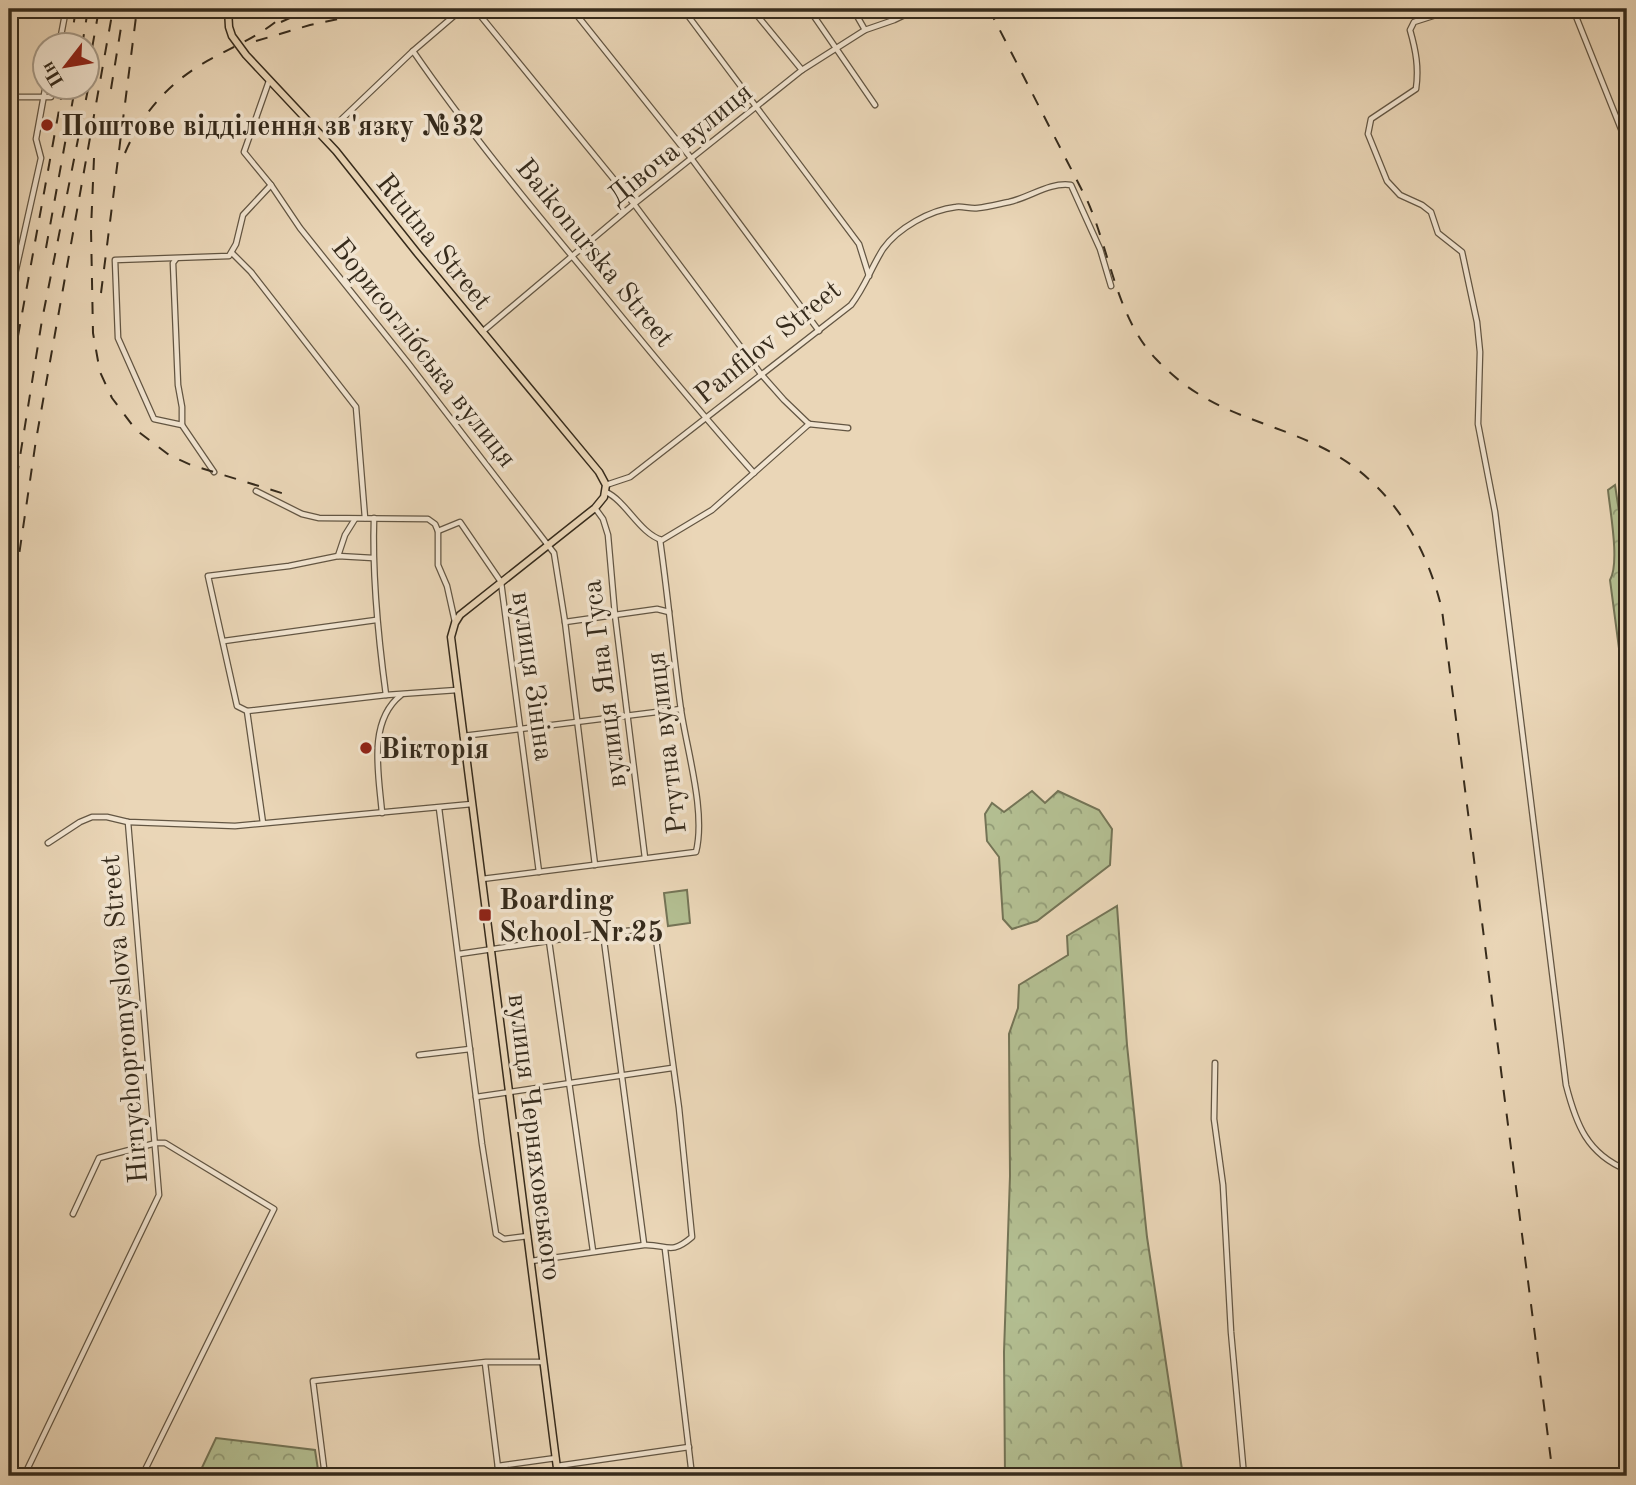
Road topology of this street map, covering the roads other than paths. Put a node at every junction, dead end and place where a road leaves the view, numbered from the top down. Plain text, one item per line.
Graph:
1 (65, 9) edge
2 (228, 9) edge
3 (462, 9) edge
4 (475, 9) edge
5 (572, 9) edge
6 (683, 9) edge
7 (752, 9) edge
8 (809, 9) edge
9 (853, 9) edge
10 (917, 9) edge
11 (1573, 9) edge
12 (1439, 14) dead end
13 (866, 30) junction
14 (61, 32) edge
15 (837, 48) junction
16 (413, 51) junction
17 (802, 70) junction
18 (269, 81) junction
19 (32, 96) edge
20 (9, 97) edge
21 (42, 102) edge
22 (875, 105) dead end
23 (756, 108) junction
24 (323, 136) junction
25 (1627, 144) edge
26 (691, 158) junction
27 (271, 185) junction
28 (634, 204) junction
29 (230, 254) junction
30 (572, 256) junction
31 (177, 258) junction
32 (870, 277) junction
33 (1111, 286) dead end
34 (9, 301) edge
35 (819, 331) junction
36 (482, 332) junction
37 (761, 374) junction
38 (705, 418) junction
39 (809, 424) junction
40 (182, 425) junction
41 (848, 428) dead end
42 (214, 472) dead end
43 (754, 473) junction
44 (606, 489) junction
45 (256, 491) dead end
46 (595, 508) junction
47 (356, 518) junction
48 (365, 518) junction
49 (374, 518) junction
50 (439, 531) junction
51 (661, 540) junction
52 (549, 543) junction
53 (338, 556) junction
54 (373, 558) junction
55 (501, 582) junction
56 (670, 612) junction
57 (615, 615) junction
58 (376, 620) junction
59 (565, 622) junction
60 (455, 623) junction
61 (224, 641) junction
62 (457, 690) junction
63 (403, 694) junction
64 (386, 695) junction
65 (681, 709) junction
66 (247, 711) junction
67 (628, 715) junction
68 (576, 721) junction
69 (520, 727) junction
70 (463, 736) junction
71 (472, 804) junction
72 (439, 808) junction
73 (382, 813) junction
74 (128, 822) junction
75 (263, 823) junction
76 (48, 843) dead end
77 (645, 858) junction
78 (595, 865) junction
79 (539, 872) junction
80 (481, 879) junction
81 (603, 933) junction
82 (549, 941) junction
83 (489, 948) junction
84 (458, 954) junction
85 (470, 1049) junction
86 (419, 1055) dead end
87 (1215, 1063) dead end
88 (672, 1068) junction
89 (622, 1076) junction
90 (569, 1085) junction
91 (510, 1092) junction
92 (476, 1097) junction
93 (156, 1143) junction
94 (1627, 1170) edge
95 (72, 1214) dead end
96 (528, 1236) junction
97 (644, 1245) junction
98 (665, 1249) junction
99 (593, 1251) junction
100 (531, 1261) junction
101 (486, 1362) junction
102 (543, 1362) junction
103 (689, 1447) junction
104 (498, 1466) junction
105 (557, 1467) edge
106 (519, 1475) edge
107 (24, 1476) edge
108 (142, 1476) edge
109 (325, 1476) edge
110 (499, 1476) edge
111 (692, 1476) edge
112 (1244, 1476) edge

1 - 14 street
2 - 18 main road, Rtutna Street
3 - 16 street
4 - 28 street
5 - 26 street
6 - 23 street
7 - 17 street
8 - 15 street
9 - 13 street
10 - 13 street, Дівоча вулиця
11 - 25 street
12 - 94 street
13 - 15 street, Дівоча вулиця
15 - 17 street, Дівоча вулиця
15 - 22 street
16 - 24 street
16 - 30 street, Baikonurska Street
17 - 23 street, Дівоча вулиця
18 - 24 main road, Rtutna Street
18 - 27 street, Борисоглібська вулиця
19 - 20 street
21 - 34 street
23 - 26 street, Дівоча вулиця
23 - 32 street
24 - 36 main road, Rtutna Street
26 - 28 street, Дівоча вулиця
26 - 35 street
27 - 29 street
27 - 52 street, Борисоглібська вулиця
28 - 30 street, Дівоча вулиця
28 - 37 street
29 - 31 street
29 - 48 street
30 - 36 street, Дівоча вулиця
30 - 38 street, Baikonurska Street
31 - 40 street
31 - 40 street
32 - 33 street, Panfilov Street
32 - 35 street, Panfilov Street
35 - 37 street, Panfilov Street
36 - 44 main road, Rtutna Street
37 - 38 street, Panfilov Street
37 - 39 street
38 - 43 street, Baikonurska Street
38 - 44 street, Panfilov Street
39 - 41 street
39 - 43 street
40 - 42 street
43 - 51 street
44 - 46 main road
44 - 51 street
45 - 47 street
46 - 52 main road
46 - 57 street, вулиця Яна Гуса
47 - 48 street
47 - 53 street
48 - 49 street
49 - 50 street
49 - 54 street
50 - 55 street, вулиця Зініна
50 - 60 street
51 - 56 street, Ртутна вулиця
52 - 55 main road
52 - 59 street
53 - 54 street
53 - 61 street
54 - 58 street
55 - 60 main road
55 - 69 street, вулиця Зініна
56 - 57 street
56 - 65 street, Ртутна вулиця
57 - 59 street
57 - 67 street, вулиця Яна Гуса
58 - 61 street
58 - 64 street
59 - 68 street
60 - 62 main road, вулиця Черняховського
61 - 66 street
62 - 63 street
62 - 70 main road, вулиця Черняховського
63 - 64 street
63 - 73 street
64 - 66 street
65 - 67 street
65 - 77 street, Ртутна вулиця
66 - 75 street
67 - 68 street
67 - 77 street, вулиця Яна Гуса
68 - 69 street
68 - 78 street
69 - 70 street
69 - 79 street, вулиця Зініна
70 - 71 main road, вулиця Черняховського
71 - 72 street
71 - 80 main road, вулиця Черняховського
72 - 73 street
72 - 84 street
73 - 75 street
74 - 75 street
74 - 76 street
74 - 93 street, Hirnychopromyslova Street
77 - 78 street, Ртутна вулиця
78 - 79 street, Ртутна вулиця
79 - 80 street, Ртутна вулиця
80 - 83 main road, вулиця Черняховського
81 - 82 street
81 - 88 street
81 - 89 street
82 - 83 street
82 - 90 street
83 - 84 street
83 - 91 main road, вулиця Черняховського
84 - 85 street
85 - 86 street
85 - 92 street
87 - 112 street
88 - 89 street
88 - 98 street
89 - 90 street
89 - 97 street
90 - 91 street
90 - 99 street
91 - 92 street
91 - 96 main road, вулиця Черняховського
92 - 96 street
93 - 95 street
93 - 107 street, Hirnychopromyslova Street
93 - 108 street
96 - 100 main road, вулиця Черняховського
97 - 98 street
97 - 99 street
98 - 103 street
99 - 100 street
100 - 102 main road, вулиця Черняховського
101 - 102 street
101 - 104 street
101 - 109 street
102 - 105 main road, вулиця Черняховського
103 - 105 street
103 - 111 street
104 - 105 street
104 - 110 street
105 - 106 street

